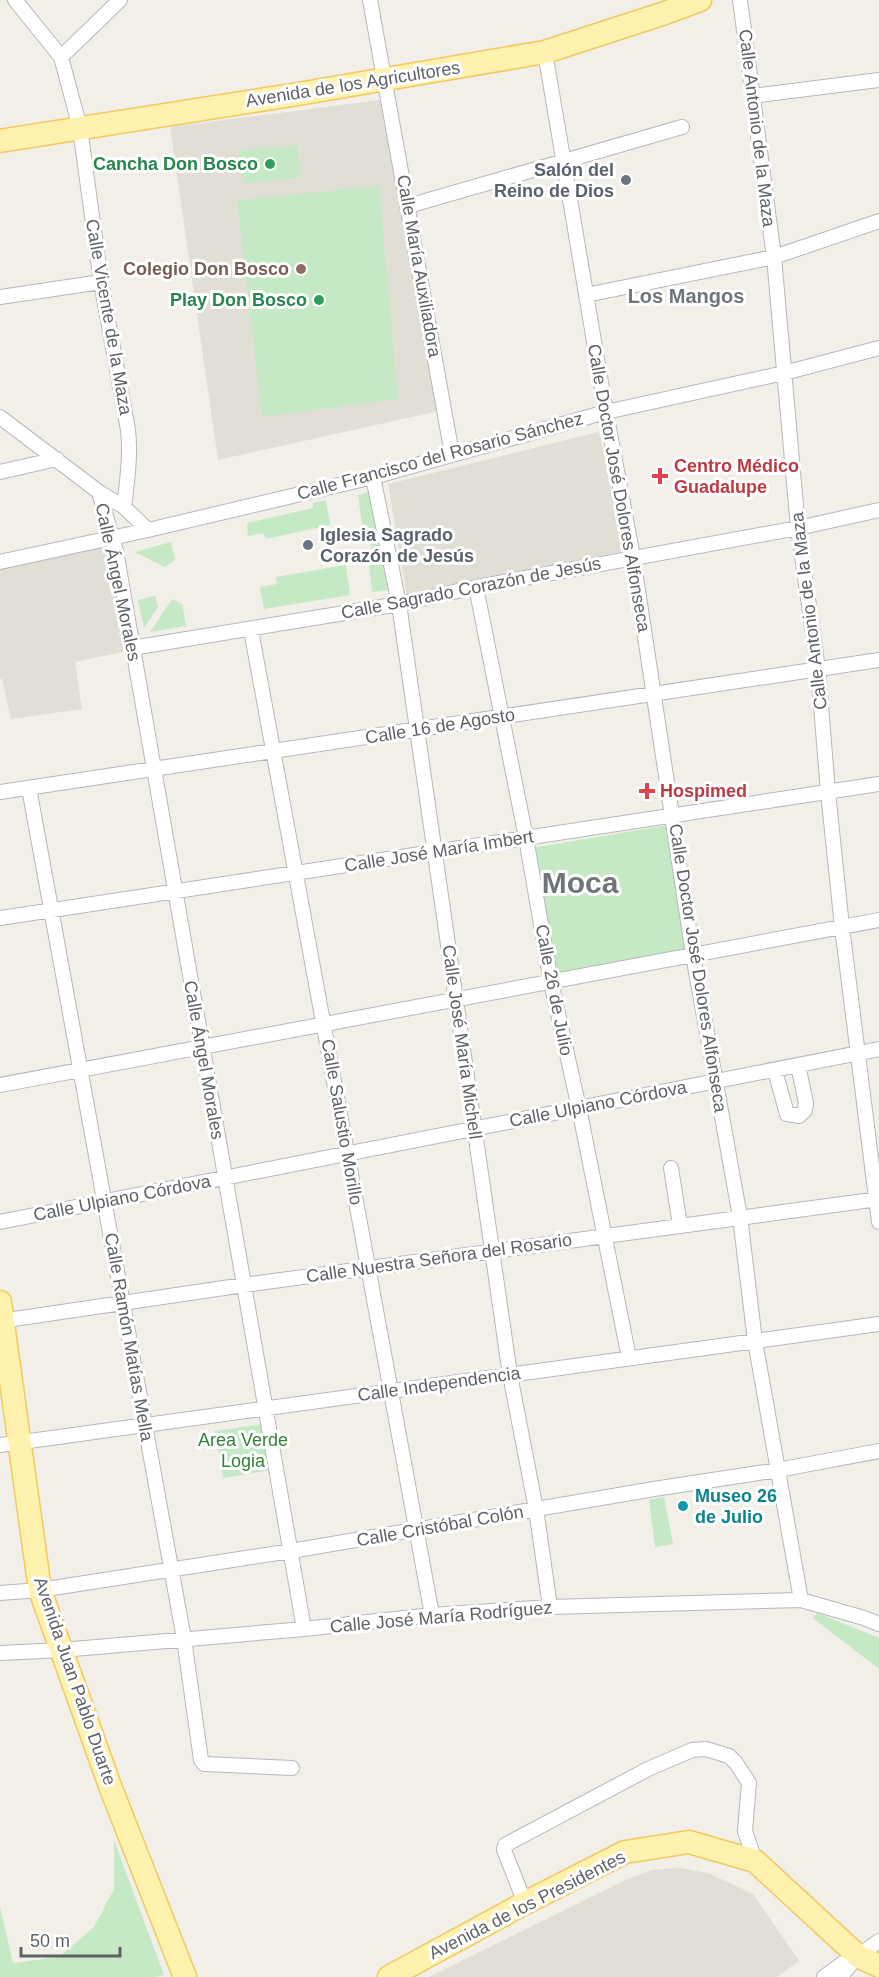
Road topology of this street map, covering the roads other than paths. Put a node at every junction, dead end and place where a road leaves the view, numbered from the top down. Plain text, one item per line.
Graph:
1 (15, 0) edge
2 (120, 0) edge
3 (370, 0) edge
4 (700, 0) edge
5 (740, 0) edge
6 (545, 52) junction
7 (61, 57) junction
8 (384, 80) junction
9 (879, 80) edge
10 (752, 96) junction
11 (682, 127) dead end
12 (80, 128) junction
13 (0, 141) edge
14 (564, 159) junction
15 (408, 206) junction
16 (879, 221) edge
17 (774, 257) junction
18 (101, 282) junction
19 (586, 295) junction
20 (0, 297) edge
21 (879, 348) edge
22 (784, 373) junction
23 (606, 412) junction
24 (0, 417) edge
25 (452, 453) junction
26 (57, 459) junction
27 (0, 472) edge
28 (373, 477) junction
29 (99, 492) junction
30 (124, 507) junction
31 (879, 510) edge
32 (798, 528) junction
33 (148, 530) junction
34 (111, 538) junction
35 (633, 557) junction
36 (0, 562) edge
37 (476, 586) junction
38 (399, 604) junction
39 (251, 630) junction
40 (132, 648) junction
41 (879, 660) edge
42 (818, 669) junction
43 (652, 694) junction
44 (502, 717) junction
45 (417, 729) junction
46 (274, 751) junction
47 (153, 769) junction
48 (879, 784) edge
49 (29, 788) junction
50 (0, 792) edge
51 (828, 792) junction
52 (673, 816) junction
53 (526, 838) junction
54 (435, 852) junction
55 (296, 873) junction
56 (175, 891) junction
57 (52, 910) junction
58 (0, 918) edge
59 (879, 920) edge
60 (842, 927) junction
61 (693, 955) junction
62 (550, 982) junction
63 (456, 1000) junction
64 (324, 1025) junction
65 (202, 1048) junction
66 (879, 1049) edge
67 (857, 1053) junction
68 (798, 1065) junction
69 (81, 1070) junction
70 (775, 1071) junction
71 (716, 1081) junction
72 (0, 1085) edge
73 (579, 1108) junction
74 (475, 1129) junction
75 (347, 1154) junction
76 (672, 1168) dead end
77 (225, 1178) junction
78 (878, 1199) edge
79 (104, 1202) junction
80 (740, 1217) junction
81 (0, 1222) edge
82 (879, 1222) edge
83 (680, 1225) junction
84 (604, 1236) junction
85 (493, 1251) junction
86 (368, 1268) junction
87 (244, 1285) junction
88 (124, 1303) junction
89 (1, 1314) edge
90 (879, 1324) edge
91 (755, 1341) junction
92 (628, 1358) junction
93 (510, 1375) junction
94 (390, 1391) junction
95 (265, 1408) junction
96 (145, 1425) junction
97 (9, 1444) edge
98 (879, 1451) edge
99 (778, 1470) junction
100 (536, 1509) junction
101 (417, 1530) junction
102 (291, 1551) junction
103 (171, 1569) junction
104 (40, 1590) junction
105 (0, 1593) edge
106 (801, 1600) junction
107 (550, 1607) junction
108 (432, 1615) junction
109 (879, 1624) edge
110 (304, 1629) junction
111 (184, 1639) junction
112 (62, 1650) junction
113 (0, 1653) edge
114 (292, 1768) dead end
115 (755, 1861) junction
116 (525, 1903) junction
117 (879, 1941) edge
118 (858, 1956) junction
119 (879, 1966) edge
120 (186, 1976) edge
121 (389, 1977) edge
122 (824, 1977) edge
123 (840, 1977) edge

1 - 7 street
2 - 7 street
3 - 8 street, Calle María Auxiliadora
4 - 6 main road, Avenida de los Agricultores
5 - 10 street, Calle Antonio de la Maza
6 - 8 main road, Avenida de los Agricultores
6 - 14 street, Calle Doctor José Dolores Alfonseca
7 - 12 street, Calle Vicente de la Maza
8 - 12 main road, Avenida de los Agricultores
8 - 15 street, Calle María Auxiliadora
9 - 10 street
10 - 17 street, Calle Antonio de la Maza
11 - 14 street
12 - 13 main road, Avenida de los Agricultores
12 - 18 street, Calle Vicente de la Maza
14 - 15 street
14 - 19 street, Calle Doctor José Dolores Alfonseca
15 - 25 street, Calle María Auxiliadora
16 - 17 street
17 - 19 street
17 - 22 street, Calle Antonio de la Maza
18 - 20 street
18 - 30 street, Calle Vicente de la Maza
19 - 23 street, Calle Doctor José Dolores Alfonseca
21 - 22 street, Calle Francisco del Rosario Sánchez
22 - 23 street, Calle Francisco del Rosario Sánchez
22 - 32 street, Calle Antonio de la Maza
23 - 25 street, Calle Francisco del Rosario Sánchez
23 - 35 street, Calle Doctor José Dolores Alfonseca
24 - 26 street, Calle Ángel Morales
25 - 28 street, Calle Francisco del Rosario Sánchez
26 - 27 street
26 - 29 street, Calle Ángel Morales
28 - 33 street, Calle Francisco del Rosario Sánchez
28 - 38 street, Calle José María Michell
29 - 30 street, Calle Ángel Morales
29 - 34 street, Calle Ángel Morales
30 - 33 street, Calle Ángel Morales
31 - 32 street, Calle Sagrado Corazón de Jesús
32 - 35 street, Calle Sagrado Corazón de Jesús
32 - 42 street, Calle Antonio de la Maza
33 - 34 street, Calle Francisco del Rosario Sánchez
34 - 36 street, Calle Francisco del Rosario Sánchez
34 - 40 street, Calle Ángel Morales
35 - 37 street, Calle Sagrado Corazón de Jesús
35 - 43 street, Calle Doctor José Dolores Alfonseca
37 - 38 street, Calle Sagrado Corazón de Jesús
37 - 44 street, Calle 26 de Julio
38 - 39 street, Calle Sagrado Corazón de Jesús
38 - 45 street, Calle José María Michell
39 - 40 street, Calle Sagrado Corazón de Jesús
39 - 46 street, Calle Salustio Morillo
40 - 47 street, Calle Ángel Morales
41 - 42 street, Calle 16 de Agosto
42 - 43 street, Calle 16 de Agosto
42 - 51 street, Calle Antonio de la Maza
43 - 44 street, Calle 16 de Agosto
43 - 52 street, Calle Doctor José Dolores Alfonseca
44 - 45 street, Calle 16 de Agosto
44 - 53 street, Calle 26 de Julio
45 - 46 street, Calle 16 de Agosto
45 - 54 street, Calle José María Michell
46 - 47 street, Calle 16 de Agosto
46 - 55 street, Calle Salustio Morillo
47 - 49 street, Calle 16 de Agosto
47 - 56 street, Calle Ángel Morales
48 - 51 street, Calle José María Imbert
49 - 50 street, Calle 16 de Agosto
49 - 57 street, Calle Ramón Matías Mella
51 - 52 street, Calle José María Imbert
51 - 60 street, Calle Antonio de la Maza
52 - 53 street, Calle José María Imbert
52 - 61 street, Calle Doctor José Dolores Alfonseca
53 - 54 street, Calle José María Imbert
53 - 62 street, Calle 26 de Julio
54 - 55 street, Calle José María Imbert
54 - 63 street, Calle José María Michell
55 - 56 street, Calle José María Imbert
55 - 64 street, Calle Salustio Morillo
56 - 57 street, Calle José María Imbert
56 - 65 street, Calle Ángel Morales
57 - 58 street, Calle José María Imbert
57 - 69 street, Calle Ramón Matías Mella
59 - 60 street
60 - 61 street
60 - 67 street, Calle Antonio de la Maza
61 - 62 street
61 - 71 street, Calle Doctor José Dolores Alfonseca
62 - 63 street
62 - 73 street, Calle 26 de Julio
63 - 64 street
63 - 74 street, Calle José María Michell
64 - 65 street
64 - 75 street, Calle Salustio Morillo
65 - 69 street
65 - 77 street, Calle Ángel Morales
66 - 67 street, Calle Ulpiano Córdova
67 - 68 street, Calle Ulpiano Córdova
67 - 78 street, Calle Antonio de la Maza
68 - 70 street, Calle Ulpiano Córdova
68 - 70 street
69 - 72 street
69 - 79 street, Calle Ramón Matías Mella
70 - 71 street, Calle Ulpiano Córdova
71 - 73 street, Calle Ulpiano Córdova
71 - 80 street, Calle Doctor José Dolores Alfonseca
73 - 74 street, Calle Ulpiano Córdova
73 - 84 street, Calle 26 de Julio
74 - 75 street, Calle Ulpiano Córdova
74 - 85 street, Calle José María Michell
75 - 77 street, Calle Ulpiano Córdova
75 - 86 street, Calle Salustio Morillo
76 - 83 street
77 - 79 street, Calle Ulpiano Córdova
77 - 87 street, Calle Ángel Morales
78 - 80 street, Calle Nuestra Señora del Rosario
78 - 82 street, Calle Antonio de la Maza
79 - 81 street, Calle Ulpiano Córdova
79 - 88 street, Calle Ramón Matías Mella
80 - 83 street, Calle Nuestra Señora del Rosario
80 - 91 street, Calle Doctor José Dolores Alfonseca
83 - 84 street, Calle Nuestra Señora del Rosario
84 - 85 street, Calle Nuestra Señora del Rosario
84 - 92 street, Calle 26 de Julio
85 - 86 street, Calle Nuestra Señora del Rosario
85 - 93 street, Calle José María Michell
86 - 87 street, Calle Nuestra Señora del Rosario
86 - 94 street, Calle Salustio Morillo
87 - 88 street, Calle Nuestra Señora del Rosario
87 - 95 street, Calle Ángel Morales
88 - 89 street, Calle Nuestra Señora del Rosario
88 - 96 street, Calle Ramón Matías Mella
89 - 97 main road, Avenida Juan Pablo Duarte
90 - 91 street, Calle Independencia
91 - 92 street, Calle Independencia
91 - 99 street, Calle Doctor José Dolores Alfonseca
92 - 93 street, Calle Independencia
93 - 94 street, Calle Independencia
93 - 100 street, Calle José María Michell
94 - 95 street, Calle Independencia
94 - 101 street, Calle Salustio Morillo
95 - 96 street, Calle Independencia
95 - 102 street, Calle Ángel Morales
96 - 97 street, Calle Independencia
96 - 103 street, Calle Ramón Matías Mella
97 - 104 main road, Avenida Juan Pablo Duarte
98 - 99 street, Calle Cristóbal Colón
99 - 100 street, Calle Cristóbal Colón
99 - 106 street, Calle Doctor José Dolores Alfonseca
100 - 101 street, Calle Cristóbal Colón
100 - 107 street, Calle José María Michell
101 - 102 street, Calle Cristóbal Colón
101 - 108 street, Calle Salustio Morillo
102 - 103 street, Calle Cristóbal Colón
102 - 110 street, Calle Ángel Morales
103 - 104 street, Calle Cristóbal Colón
103 - 111 street, Calle Ramón Matías Mella
104 - 105 street, Calle Cristóbal Colón
104 - 112 main road, Avenida Juan Pablo Duarte
106 - 107 street, Calle José María Rodríguez
106 - 109 street, Calle José María Rodríguez
107 - 108 street, Calle José María Rodríguez
108 - 110 street, Calle José María Rodríguez
110 - 111 street, Calle José María Rodríguez
111 - 112 street, Calle José María Rodríguez
111 - 114 street, Calle Ramón Matías Mella
112 - 113 street, Calle José María Rodríguez
112 - 120 main road, Avenida Juan Pablo Duarte
115 - 116 main road, Avenida de los Presidentes
115 - 116 street
115 - 118 main road, Avenida de los Presidentes
116 - 121 main road, Avenida de los Presidentes
117 - 118 street
118 - 119 main road, Avenida de los Presidentes
118 - 122 street
118 - 123 street

